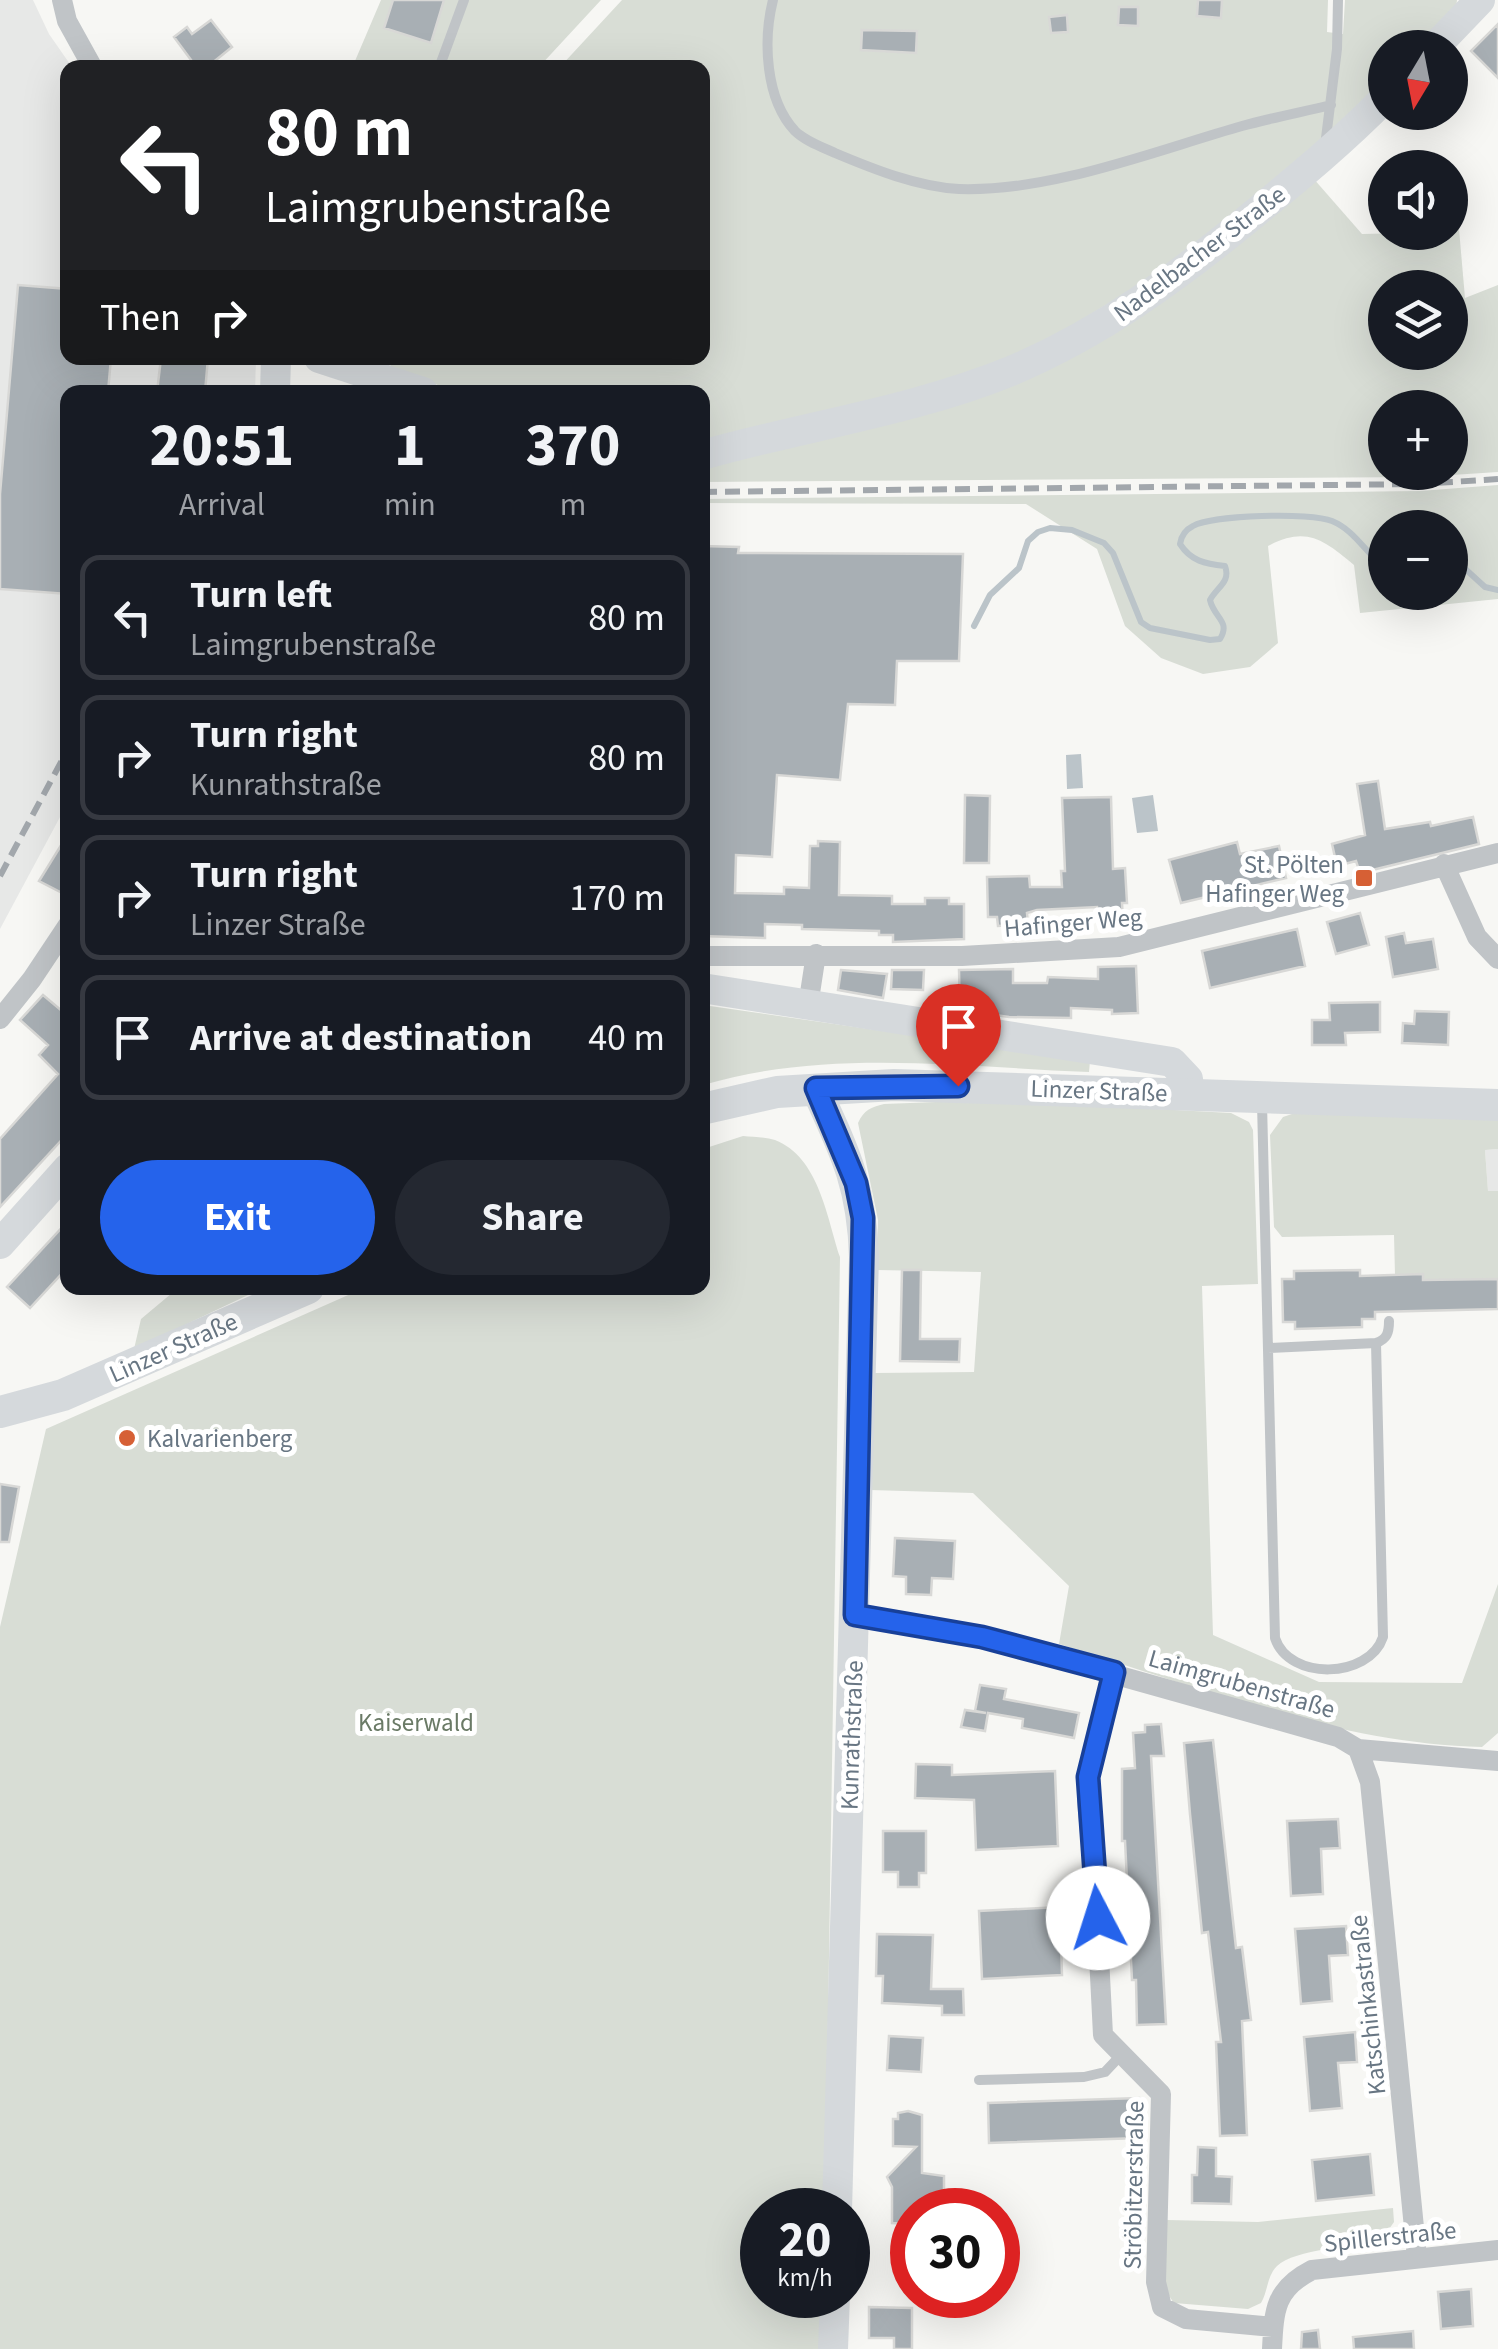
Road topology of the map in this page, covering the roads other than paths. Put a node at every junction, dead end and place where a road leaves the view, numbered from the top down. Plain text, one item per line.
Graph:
1 (62, 0) edge
2 (464, 0) edge
3 (773, 0) edge
4 (1338, 0) edge
5 (1479, 1) edge
6 (1451, 30) edge
7 (89, 60) edge
8 (442, 60) edge
9 (1331, 106) junction
10 (1368, 114) edge
11 (1323, 157) junction
12 (343, 365) edge
13 (402, 385) edge
14 (710, 453) edge
15 (1498, 853) edge
16 (1444, 864) junction
17 (60, 937) edge
18 (816, 954) junction
19 (710, 956) edge
20 (1498, 959) edge
21 (710, 989) edge
22 (808, 1006) junction
23 (0, 1019) edge
24 (816, 1088) junction
25 (1189, 1093) junction
26 (1262, 1096) junction
27 (1498, 1105) edge
28 (710, 1107) edge
29 (60, 1177) edge
30 (0, 1244) edge
31 (292, 1295) edge
32 (1389, 1322) dead end
33 (1376, 1343) junction
34 (1268, 1348) junction
35 (0, 1412) edge
36 (855, 1615) junction
37 (1114, 1672) junction
38 (1358, 1748) junction
39 (1498, 1761) edge
40 (1123, 2054) junction
41 (979, 2080) dead end
42 (839, 2188) edge
43 (1498, 2250) edge
44 (1416, 2258) junction
45 (834, 2318) edge
46 (1273, 2327) junction
47 (833, 2349) edge
48 (1272, 2349) edge

1 - 7 street
2 - 8 lane
3 - 9 lane
4 - 9 lane
5 - 6 street
9 - 11 lane
10 - 11 street, Nadelbacher Straße
11 - 14 street, Nadelbacher Straße
12 - 13 street
15 - 16 street, Hafinger Weg
16 - 18 street, Hafinger Weg
16 - 20 street
17 - 23 street
18 - 19 street, Hafinger Weg
18 - 22 street
21 - 22 street
22 - 25 street
24 - 25 main road, Linzer Straße
24 - 28 main road, Linzer Straße
24 - 36 street, Kunrathstraße
25 - 26 main road, Linzer Straße
26 - 27 main road, Linzer Straße
26 - 34 lane
29 - 30 street
31 - 35 main road, Linzer Straße
32 - 33 lane
33 - 34 lane
33 - 34 lane
36 - 37 street, Laimgrubenstraße
36 - 42 street, Kunrathstraße
37 - 38 street, Laimgrubenstraße
37 - 40 street, Ströbitzerstraße
38 - 39 street, Laimgrubenstraße
38 - 44 street, Katschinkastraße
40 - 41 lane
40 - 46 street, Ströbitzerstraße
43 - 44 street, Spillerstraße
44 - 46 street, Spillerstraße
45 - 47 street
46 - 48 street

